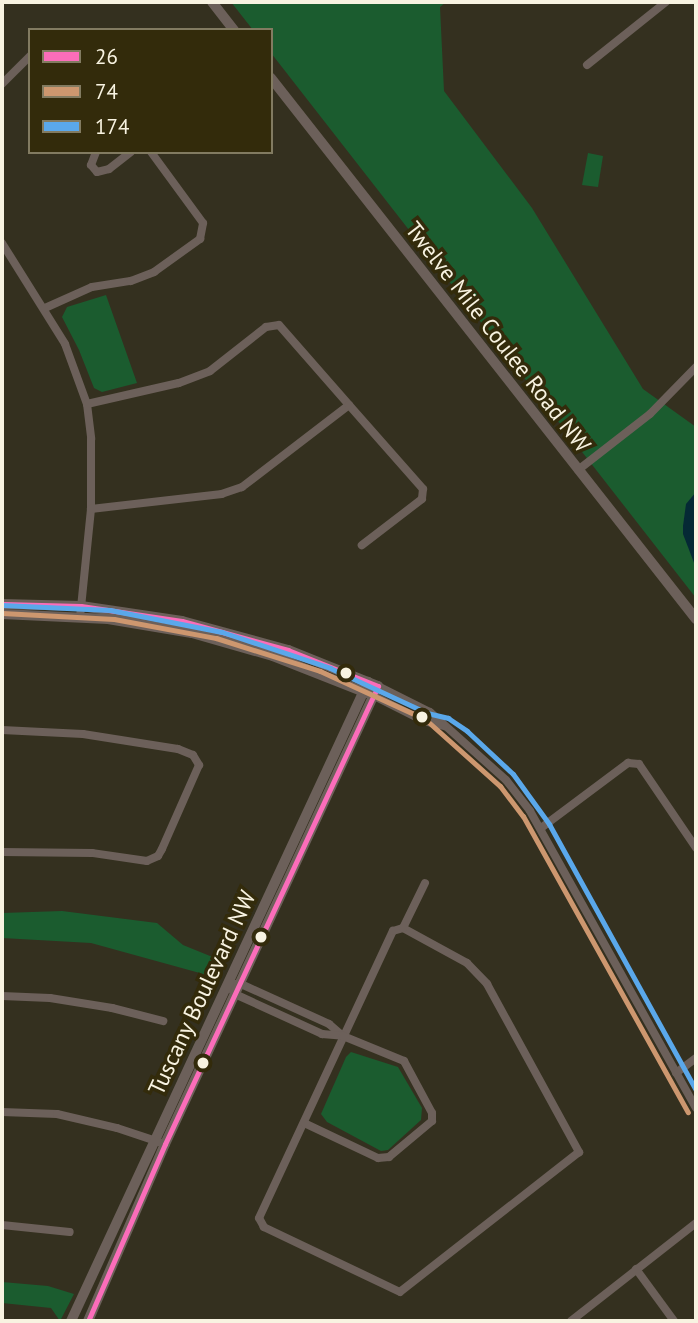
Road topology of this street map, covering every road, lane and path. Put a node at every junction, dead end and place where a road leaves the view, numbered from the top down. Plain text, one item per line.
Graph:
1 (212, 2) edge
2 (666, 2) edge
3 (232, 28) edge
4 (28, 58) edge
5 (587, 65) dead end
6 (273, 81) edge
7 (2, 84) edge
8 (95, 154) edge
9 (128, 154) edge
10 (152, 154) edge
11 (2, 243) edge
12 (44, 308) junction
13 (696, 367) edge
14 (87, 404) junction
15 (349, 405) junction
16 (578, 470) junction
17 (91, 509) junction
18 (362, 545) dead end
19 (2, 604) edge
20 (80, 611) junction
21 (2, 614) edge
22 (696, 619) edge
23 (365, 687) junction
24 (376, 691) junction
25 (2, 730) edge
26 (541, 828) junction
27 (696, 848) edge
28 (2, 852) edge
29 (425, 883) dead end
30 (403, 928) junction
31 (227, 984) junction
32 (241, 984) junction
33 (237, 995) junction
34 (2, 996) edge
35 (163, 1021) dead end
36 (343, 1036) junction
37 (696, 1058) edge
38 (676, 1073) junction
39 (696, 1108) edge
40 (2, 1112) edge
41 (304, 1124) junction
42 (160, 1142) junction
43 (696, 1223) edge
44 (2, 1225) edge
45 (70, 1232) dead end
46 (636, 1269) junction
47 (71, 1321) edge
48 (88, 1321) edge
49 (571, 1321) edge
50 (674, 1321) edge

1 - 3 street
2 - 5 street
4 - 7 street
6 - 16 street, Twelve Mile Coulee Road NW
8 - 9 street
10 - 12 street
11 - 12 street
12 - 14 street
13 - 16 street
14 - 15 street
14 - 17 street
15 - 17 street
15 - 18 street
16 - 22 street, Twelve Mile Coulee Road NW
17 - 20 street
19 - 20 street
20 - 21 street
20 - 23 street
23 - 24 street
23 - 31 street, Tuscany Boulevard NW
24 - 26 street
24 - 32 street, Tuscany Boulevard NW
25 - 28 street
26 - 27 street
26 - 38 street
29 - 30 street
30 - 36 street
30 - 41 street
31 - 32 street
31 - 33 street
31 - 42 street, Tuscany Boulevard NW
32 - 33 street, Tuscany Boulevard NW
32 - 36 street
33 - 36 street
33 - 42 street, Tuscany Boulevard NW
34 - 35 street
36 - 41 street
36 - 41 street
37 - 38 street
38 - 39 street
40 - 42 street
42 - 47 street, Tuscany Boulevard NW
42 - 48 street, Tuscany Boulevard NW
43 - 46 street
44 - 45 street
46 - 49 street
46 - 50 street

